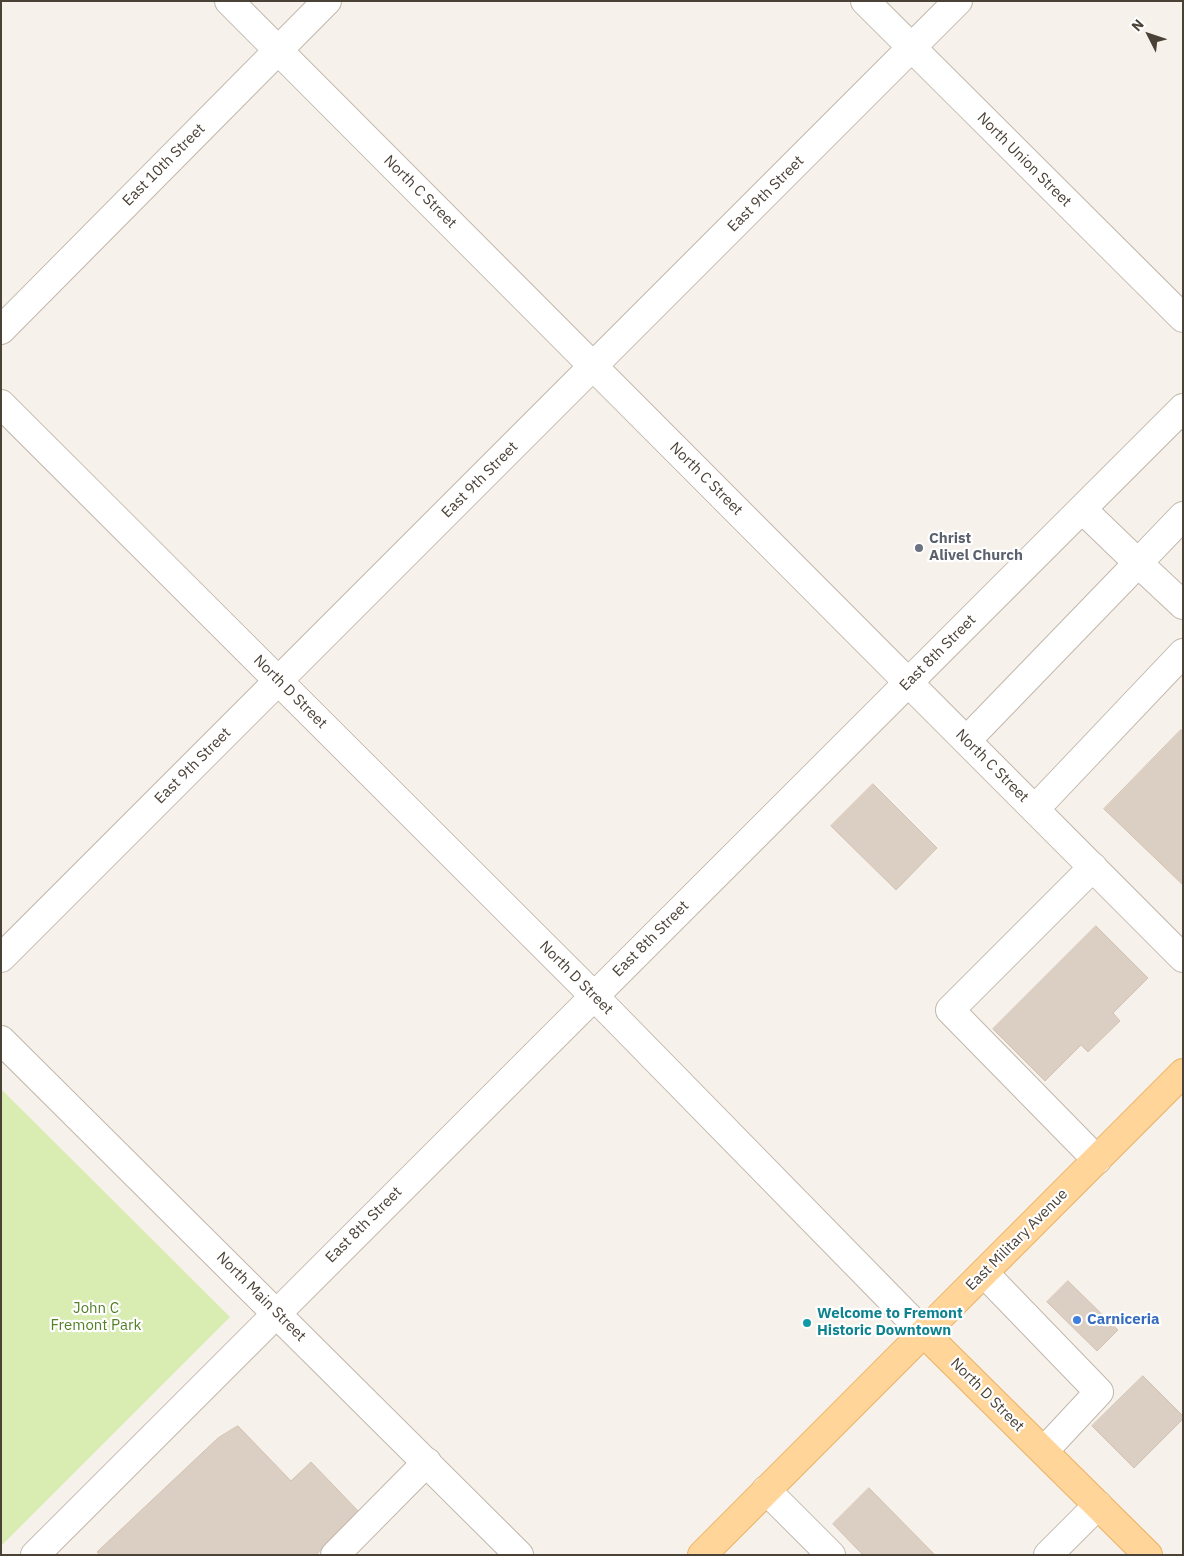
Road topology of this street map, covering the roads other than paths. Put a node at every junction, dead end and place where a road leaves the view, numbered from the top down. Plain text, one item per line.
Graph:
1 (229, 1) edge
2 (328, 1) edge
3 (865, 1) edge
4 (958, 1) edge
5 (912, 47) junction
6 (278, 50) junction
7 (1183, 318) edge
8 (1, 330) edge
9 (594, 367) junction
10 (1, 404) edge
11 (1183, 408) edge
12 (1082, 509) junction
13 (1183, 516) edge
14 (1138, 563) junction
15 (1183, 605) edge
16 (1183, 652) edge
17 (278, 680) junction
18 (908, 682) junction
19 (967, 740) junction
20 (1035, 809) junction
21 (1093, 867) junction
22 (1, 958) edge
23 (1183, 958) edge
24 (594, 996) junction
25 (1, 1040) edge
26 (1183, 1073) edge
27 (1096, 1160) junction
28 (984, 1273) junction
29 (277, 1312) junction
30 (924, 1333) junction
31 (1044, 1451) junction
32 (427, 1462) junction
33 (766, 1490) junction
34 (1098, 1505) junction
35 (35, 1555) edge
36 (335, 1555) edge
37 (520, 1555) edge
38 (702, 1555) edge
39 (831, 1555) edge
40 (1048, 1555) edge
41 (1148, 1555) edge

1 - 6 street, North C Street
2 - 6 street, East 10th Street
3 - 5 street, North Union Street
4 - 5 street, East 9th Street
5 - 7 street, North Union Street
5 - 9 street, East 9th Street
6 - 8 street, East 10th Street
6 - 9 street, North C Street
9 - 17 street, East 9th Street
9 - 18 street, North C Street
10 - 17 street, North D Street
11 - 12 street, East 8th Street
12 - 14 street
12 - 18 street, East 8th Street
13 - 14 street
14 - 15 street
14 - 19 street
16 - 20 street
17 - 22 street, East 9th Street
17 - 24 street, North D Street
18 - 19 street, North C Street
18 - 24 street, East 8th Street
19 - 20 street, North C Street
20 - 21 street, North C Street
21 - 23 street, North C Street
21 - 27 street
24 - 29 street, East 8th Street
24 - 30 street, North D Street
25 - 29 street, North Main Street
26 - 27 main road, East Military Avenue
27 - 28 main road, East Military Avenue
28 - 30 main road, East Military Avenue
28 - 31 street
29 - 32 street, North Main Street
29 - 35 street, East 8th Street
30 - 31 main road, North D Street
30 - 33 main road, East Military Avenue
31 - 34 main road, North D Street
32 - 36 street
32 - 37 street, North Main Street
33 - 38 main road, East Military Avenue
33 - 39 street
34 - 40 street
34 - 41 main road, North D Street

